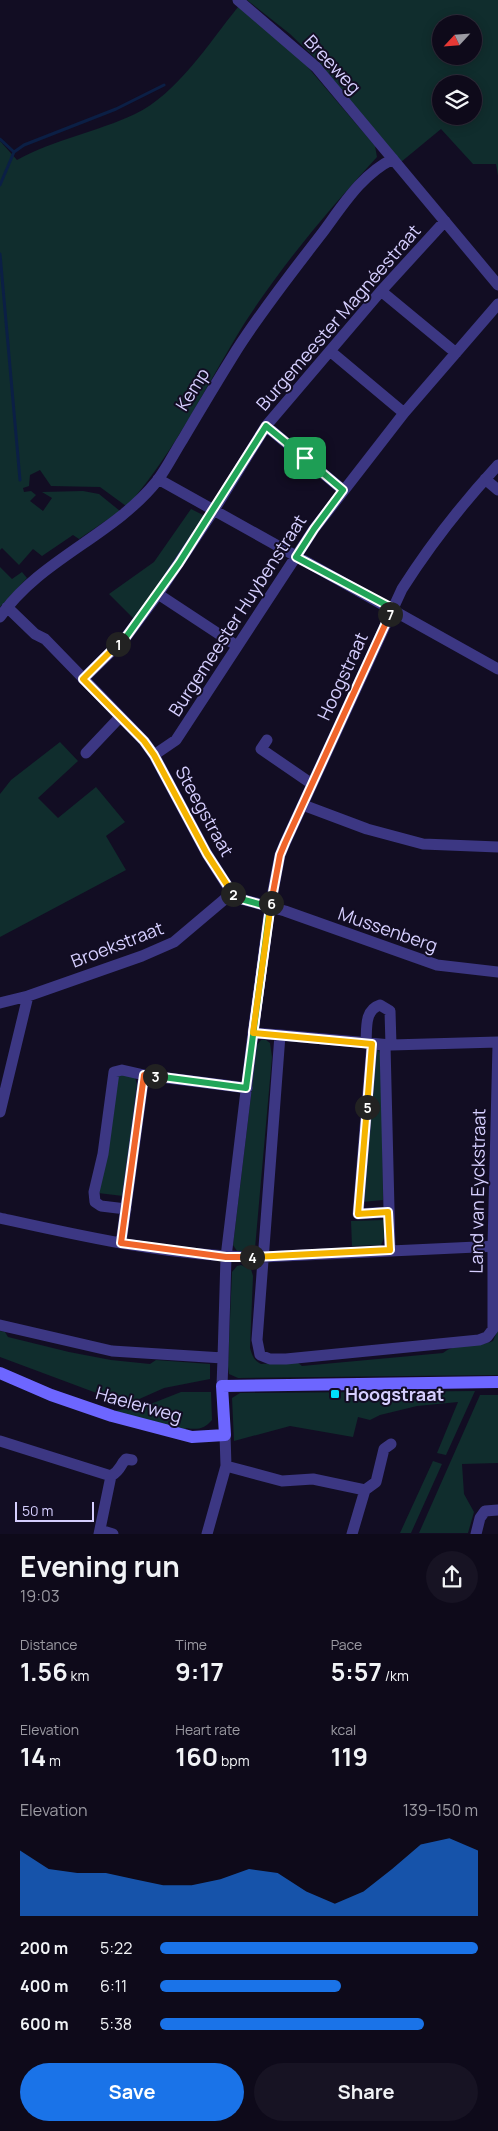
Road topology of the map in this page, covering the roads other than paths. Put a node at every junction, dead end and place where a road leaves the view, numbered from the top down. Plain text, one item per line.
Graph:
1 (238, 0) edge
2 (393, 159) junction
3 (445, 221) junction
4 (498, 285) edge
5 (381, 291) junction
6 (498, 304) edge
7 (330, 351) junction
8 (456, 353) junction
9 (404, 413) junction
10 (266, 426) junction
11 (498, 466) edge
12 (158, 479) junction
13 (485, 479) junction
14 (343, 490) junction
15 (498, 490) edge
16 (214, 510) junction
17 (296, 557) junction
18 (158, 594) junction
19 (7, 607) junction
20 (392, 608) junction
21 (0, 617) edge
22 (237, 646) junction
23 (498, 668) edge
24 (83, 679) junction
25 (120, 717) junction
26 (267, 740) dead end
27 (86, 753) dead end
28 (154, 755) junction
29 (312, 784) junction
30 (303, 805) junction
31 (498, 847) edge
32 (232, 893) junction
33 (270, 907) junction
34 (498, 972) edge
35 (28, 996) junction
36 (0, 1003) edge
37 (253, 1033) junction
38 (280, 1035) junction
39 (369, 1044) junction
40 (498, 1044) edge
41 (388, 1045) junction
42 (144, 1075) junction
43 (246, 1088) junction
44 (0, 1112) edge
45 (126, 1209) junction
46 (388, 1212) junction
47 (0, 1218) edge
48 (121, 1243) junction
49 (495, 1246) edge
50 (390, 1250) junction
51 (226, 1257) junction
52 (262, 1258) junction
53 (0, 1325) edge
54 (223, 1358) junction
55 (0, 1373) edge
56 (498, 1382) edge
57 (222, 1386) junction
58 (225, 1435) junction
59 (0, 1441) edge
60 (391, 1444) dead end
61 (132, 1460) dead end
62 (226, 1466) junction
63 (111, 1476) junction
64 (365, 1490) junction
65 (498, 1510) edge
66 (100, 1532) edge
67 (113, 1534) edge
68 (207, 1534) edge
69 (352, 1534) edge
70 (476, 1534) edge

1 - 2 street, Breeweg
2 - 3 street, Breeweg
2 - 12 street, Kemp
3 - 4 street, Breeweg
3 - 5 street, Burgemeester Magnéestraat
5 - 7 street, Burgemeester Magnéestraat
5 - 8 street
6 - 8 street, Burgemeester Huybenstraat
7 - 9 street
7 - 10 street, Burgemeester Magnéestraat
8 - 9 street, Burgemeester Huybenstraat
9 - 14 street, Burgemeester Huybenstraat
10 - 14 street
10 - 16 street, Burgemeester Magnéestraat
11 - 13 street, Hoogstraat
12 - 16 street
12 - 19 street, Kemp
13 - 15 street
13 - 20 street, Hoogstraat
14 - 17 street, Burgemeester Huybenstraat
16 - 17 street
16 - 18 street, Burgemeester Magnéestraat
17 - 20 street
17 - 22 street, Burgemeester Huybenstraat
18 - 22 street
18 - 24 street, Burgemeester Magnéestraat
19 - 21 street, Kemp
19 - 24 street, Steegstraat
20 - 23 street
20 - 29 street, Hoogstraat
22 - 28 street, Burgemeester Huybenstraat
24 - 25 street, Steegstraat
25 - 27 street
25 - 28 street, Steegstraat
26 - 29 street
28 - 32 street, Steegstraat
29 - 30 street, Hoogstraat
30 - 31 street
30 - 33 street, Hoogstraat
32 - 33 street
32 - 35 street, Broekstraat
33 - 34 street, Mussenberg
33 - 37 street, Hoogstraat
35 - 36 street, Broekstraat
35 - 44 street
37 - 38 street
37 - 43 street, Hoogstraat
38 - 39 street
38 - 52 street
39 - 41 street
39 - 41 street
39 - 46 street
40 - 41 street
40 - 49 street, Land van Eyckstraat
41 - 46 street
42 - 43 street
42 - 45 street
42 - 45 street
43 - 51 street, Hoogstraat
45 - 48 street
46 - 50 street
47 - 48 street
48 - 51 street
49 - 50 street
49 - 52 street, Land van Eyckstraat
50 - 52 street
51 - 52 street
51 - 54 street, Hoogstraat
53 - 54 street
54 - 57 street
55 - 58 street, Haelerweg
56 - 57 street
57 - 58 street
58 - 62 street
59 - 63 street
60 - 64 street
61 - 63 street
62 - 64 street
62 - 68 street
63 - 66 street
64 - 69 street
65 - 70 street
66 - 67 street

